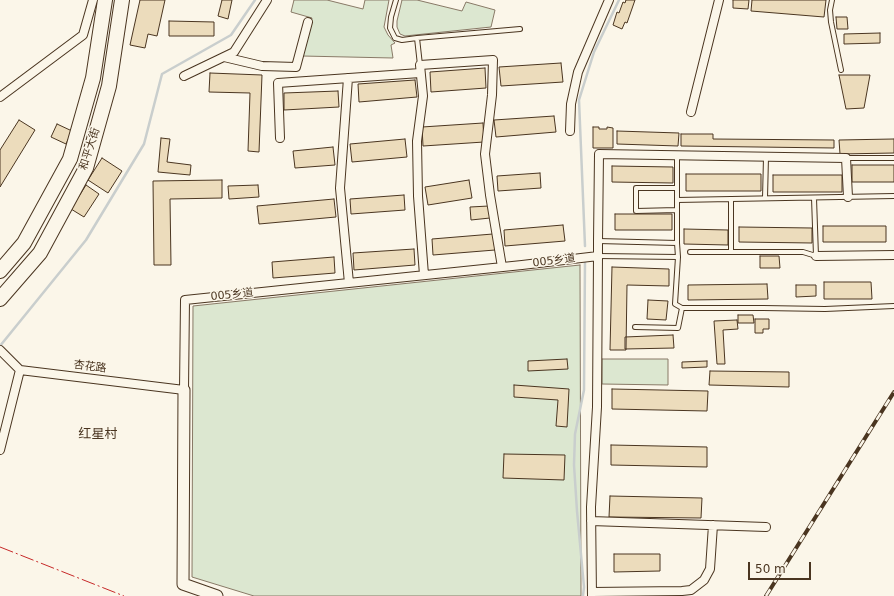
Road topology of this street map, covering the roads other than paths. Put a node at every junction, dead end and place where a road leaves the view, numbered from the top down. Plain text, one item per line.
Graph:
1 (93, 0) edge
2 (105, 0) edge
3 (122, 0) edge
4 (267, 0) edge
5 (396, 0) edge
6 (609, 0) edge
7 (719, 0) edge
8 (832, 0) edge
9 (308, 22) dead end
10 (520, 30) dead end
11 (416, 38) junction
12 (224, 57) junction
13 (420, 69) junction
14 (841, 70) dead end
15 (184, 76) dead end
16 (348, 78) junction
17 (0, 97) edge
18 (691, 112) dead end
19 (570, 131) dead end
20 (280, 138) dead end
21 (677, 155) junction
22 (766, 157) junction
23 (846, 158) junction
24 (894, 158) edge
25 (677, 188) junction
26 (894, 196) edge
27 (848, 197) junction
28 (765, 198) junction
29 (814, 198) junction
30 (731, 199) junction
31 (677, 200) junction
32 (677, 210) junction
33 (598, 241) junction
34 (678, 243) junction
35 (690, 252) dead end
36 (730, 252) junction
37 (894, 255) edge
38 (598, 256) junction
39 (816, 256) junction
40 (678, 257) junction
41 (502, 267) junction
42 (0, 271) edge
43 (424, 275) junction
44 (349, 283) junction
45 (0, 299) edge
46 (894, 306) edge
47 (682, 308) junction
48 (635, 327) dead end
49 (1, 351) edge
50 (20, 370) junction
51 (184, 390) junction
52 (0, 450) edge
53 (592, 521) junction
54 (713, 525) junction
55 (766, 527) dead end
56 (592, 594) edge
57 (217, 596) edge

1 - 17 street
2 - 42 highway, 和平大街
3 - 45 highway, 和平大街
4 - 12 street
5 - 11 lane
6 - 19 street
7 - 18 street
8 - 14 lane
9 - 12 street
10 - 11 lane
11 - 13 lane
12 - 15 street
13 - 16 street
13 - 41 street
13 - 43 street
16 - 20 street
16 - 44 street
21 - 22 street
21 - 25 lane
21 - 33 street
22 - 23 street
22 - 28 lane
23 - 24 lane
23 - 27 street
25 - 31 lane
25 - 32 lane
26 - 27 lane
27 - 29 lane
28 - 29 lane
28 - 30 lane
29 - 39 lane
30 - 31 lane
30 - 36 lane
31 - 32 lane
32 - 34 lane
33 - 34 lane
33 - 38 street
34 - 40 lane
35 - 36 lane
36 - 39 lane
37 - 39 street
38 - 40 lane
38 - 41 street, 005乡道
38 - 53 street
40 - 47 lane
41 - 43 street, 005乡道
43 - 44 street, 005乡道
44 - 51 street, 005乡道
46 - 47 lane
47 - 48 lane
49 - 50 street
50 - 51 street, 杏花路
50 - 52 street
51 - 57 street, 005乡道
53 - 54 street
53 - 56 street
54 - 55 street
54 - 56 street

